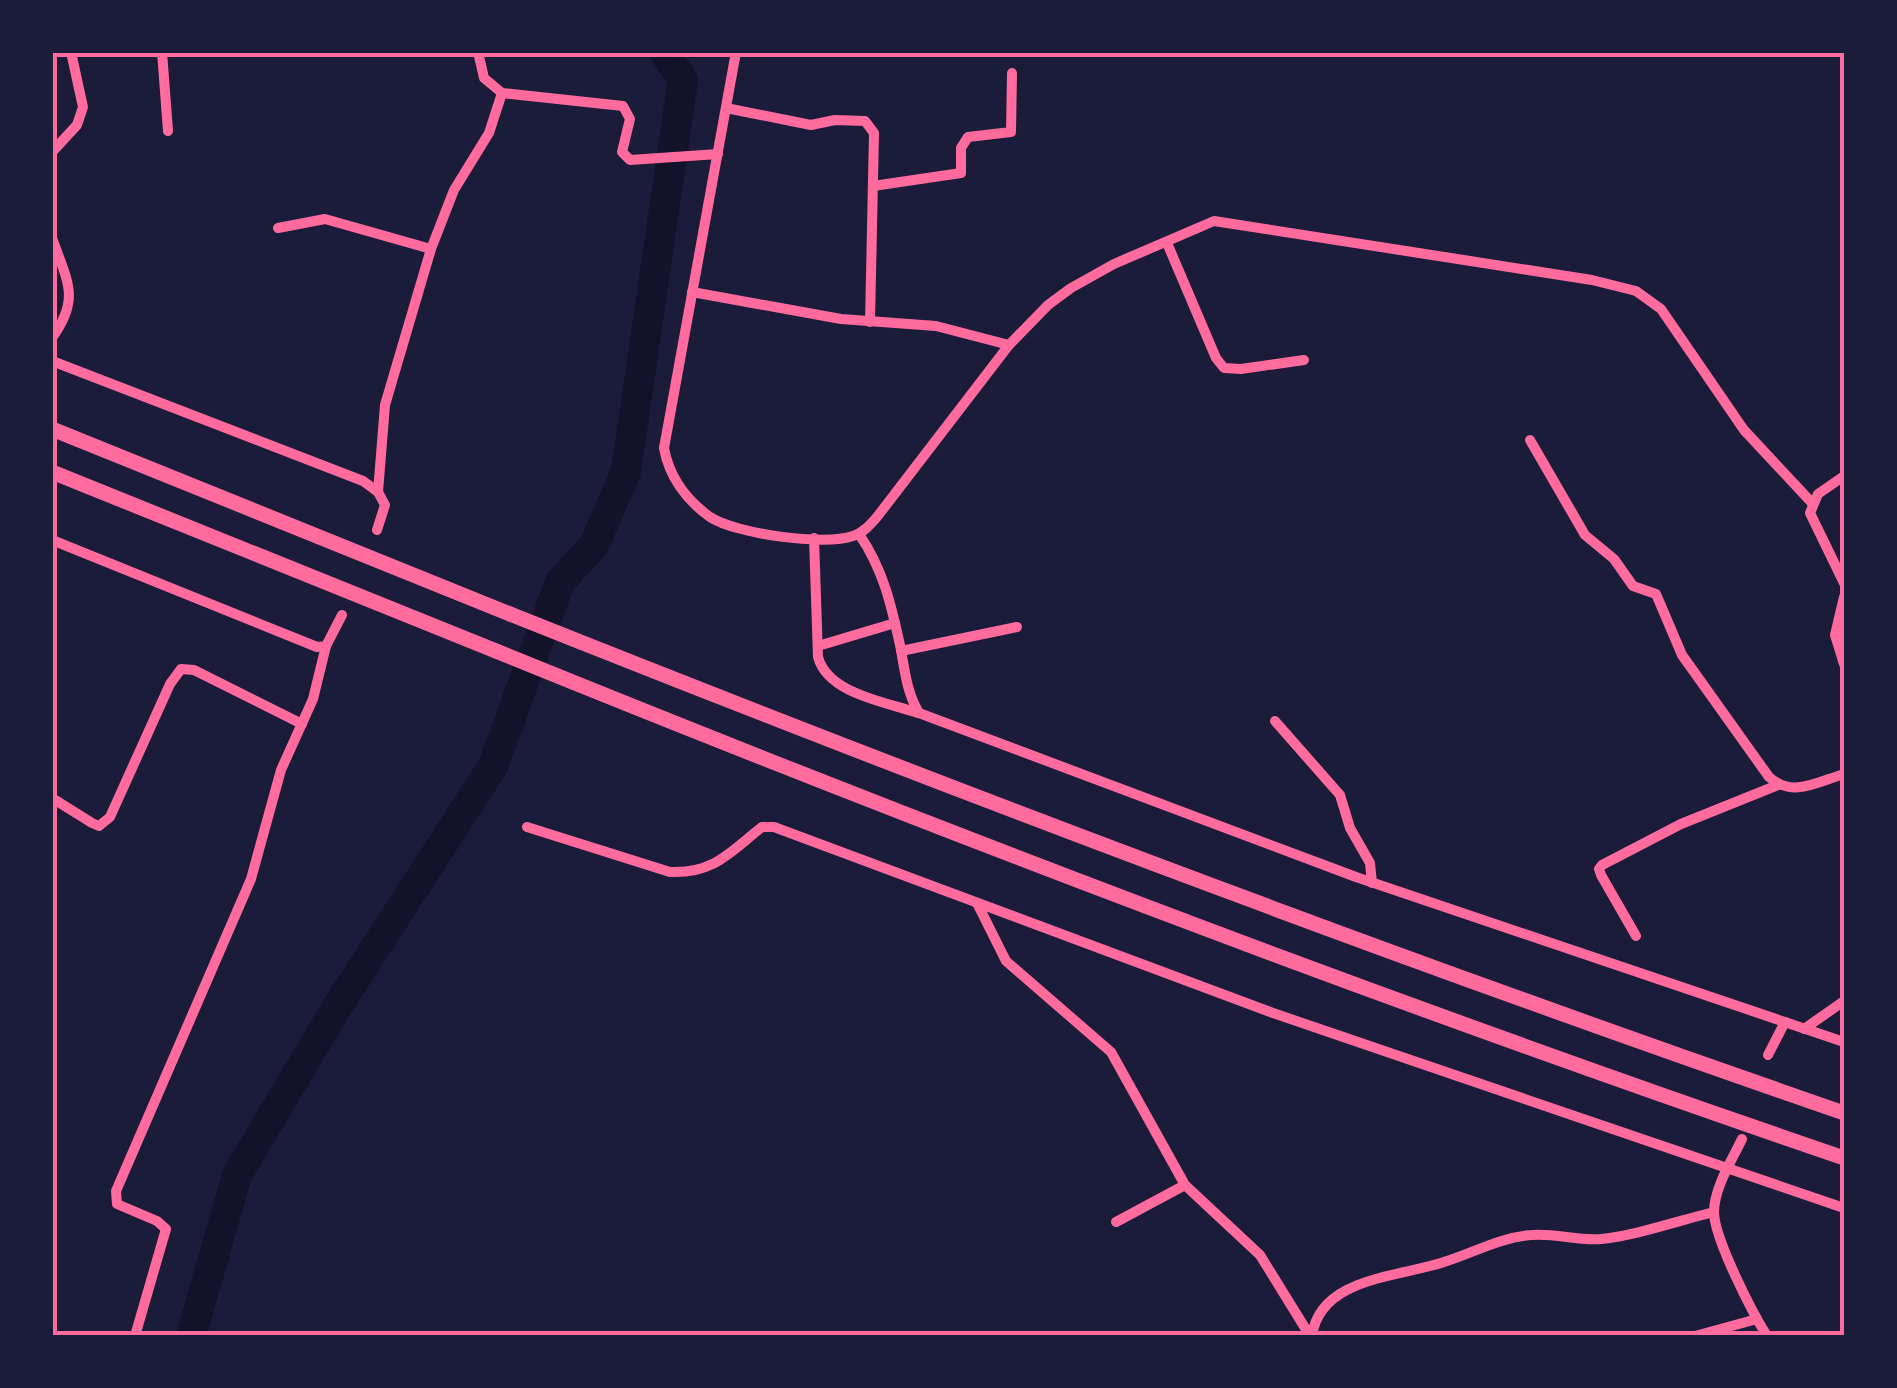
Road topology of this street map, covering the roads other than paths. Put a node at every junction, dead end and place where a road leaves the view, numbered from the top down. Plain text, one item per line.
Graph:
1 (71, 52) edge
2 (162, 52) edge
3 (478, 52) edge
4 (736, 52) edge
5 (1012, 73) dead end
6 (502, 93) junction
7 (726, 108) junction
8 (168, 131) dead end
9 (52, 152) edge
10 (713, 154) junction
11 (872, 186) junction
12 (278, 228) dead end
13 (52, 238) edge
14 (1167, 243) junction
15 (430, 249) junction
16 (692, 292) junction
17 (870, 322) junction
18 (52, 338) edge
19 (1009, 345) junction
20 (1304, 360) dead end
21 (52, 362) edge
22 (52, 430) edge
23 (1530, 440) dead end
24 (52, 472) edge
25 (1844, 476) edge
26 (378, 492) junction
27 (1813, 504) junction
28 (377, 530) dead end
29 (859, 534) junction
30 (814, 538) junction
31 (52, 540) edge
32 (1844, 582) edge
33 (1844, 597) edge
34 (342, 615) dead end
35 (895, 624) junction
36 (1017, 627) dead end
37 (326, 646) junction
38 (818, 646) junction
39 (901, 651) junction
40 (1844, 664) edge
41 (920, 713) junction
42 (1275, 722) dead end
43 (302, 724) junction
44 (1844, 774) edge
45 (1778, 784) junction
46 (52, 798) edge
47 (527, 827) dead end
48 (1372, 882) junction
49 (978, 903) junction
50 (1636, 936) dead end
51 (1844, 1000) edge
52 (1785, 1022) junction
53 (1804, 1029) junction
54 (1844, 1042) edge
55 (1768, 1055) dead end
56 (1844, 1113) edge
57 (1742, 1139) dead end
58 (1844, 1158) edge
59 (1728, 1169) junction
60 (1185, 1185) junction
61 (1844, 1208) edge
62 (1714, 1212) junction
63 (1116, 1222) dead end
64 (1757, 1319) junction
65 (136, 1336) edge
66 (1311, 1336) edge
67 (1695, 1336) edge
68 (1766, 1336) edge

1 - 9 street
2 - 8 street
3 - 6 street
4 - 7 street
5 - 11 street
6 - 10 street
6 - 15 street
7 - 10 street
7 - 11 street
10 - 16 street
11 - 17 street
12 - 15 street
13 - 18 street
14 - 19 street
14 - 20 street
14 - 27 street
15 - 26 street
16 - 17 street
16 - 30 street
17 - 19 street
19 - 29 street
21 - 26 street
22 - 56 main road
23 - 45 street
24 - 58 main road
25 - 27 street
26 - 28 street
27 - 32 street
29 - 30 street
29 - 35 street
30 - 38 street
31 - 37 street
33 - 40 street
34 - 37 street
35 - 38 street
35 - 39 street
36 - 39 street
37 - 43 street
38 - 41 street
39 - 41 street
41 - 48 street
42 - 48 street
43 - 46 street
43 - 65 street
44 - 45 street
45 - 50 street
47 - 49 street
48 - 52 street
49 - 59 street
49 - 60 street
51 - 53 street
52 - 53 street
52 - 55 street
53 - 54 street
57 - 59 street
59 - 61 street
59 - 62 street
60 - 63 street
60 - 66 street
62 - 64 street
62 - 66 street
64 - 67 street
64 - 68 street

